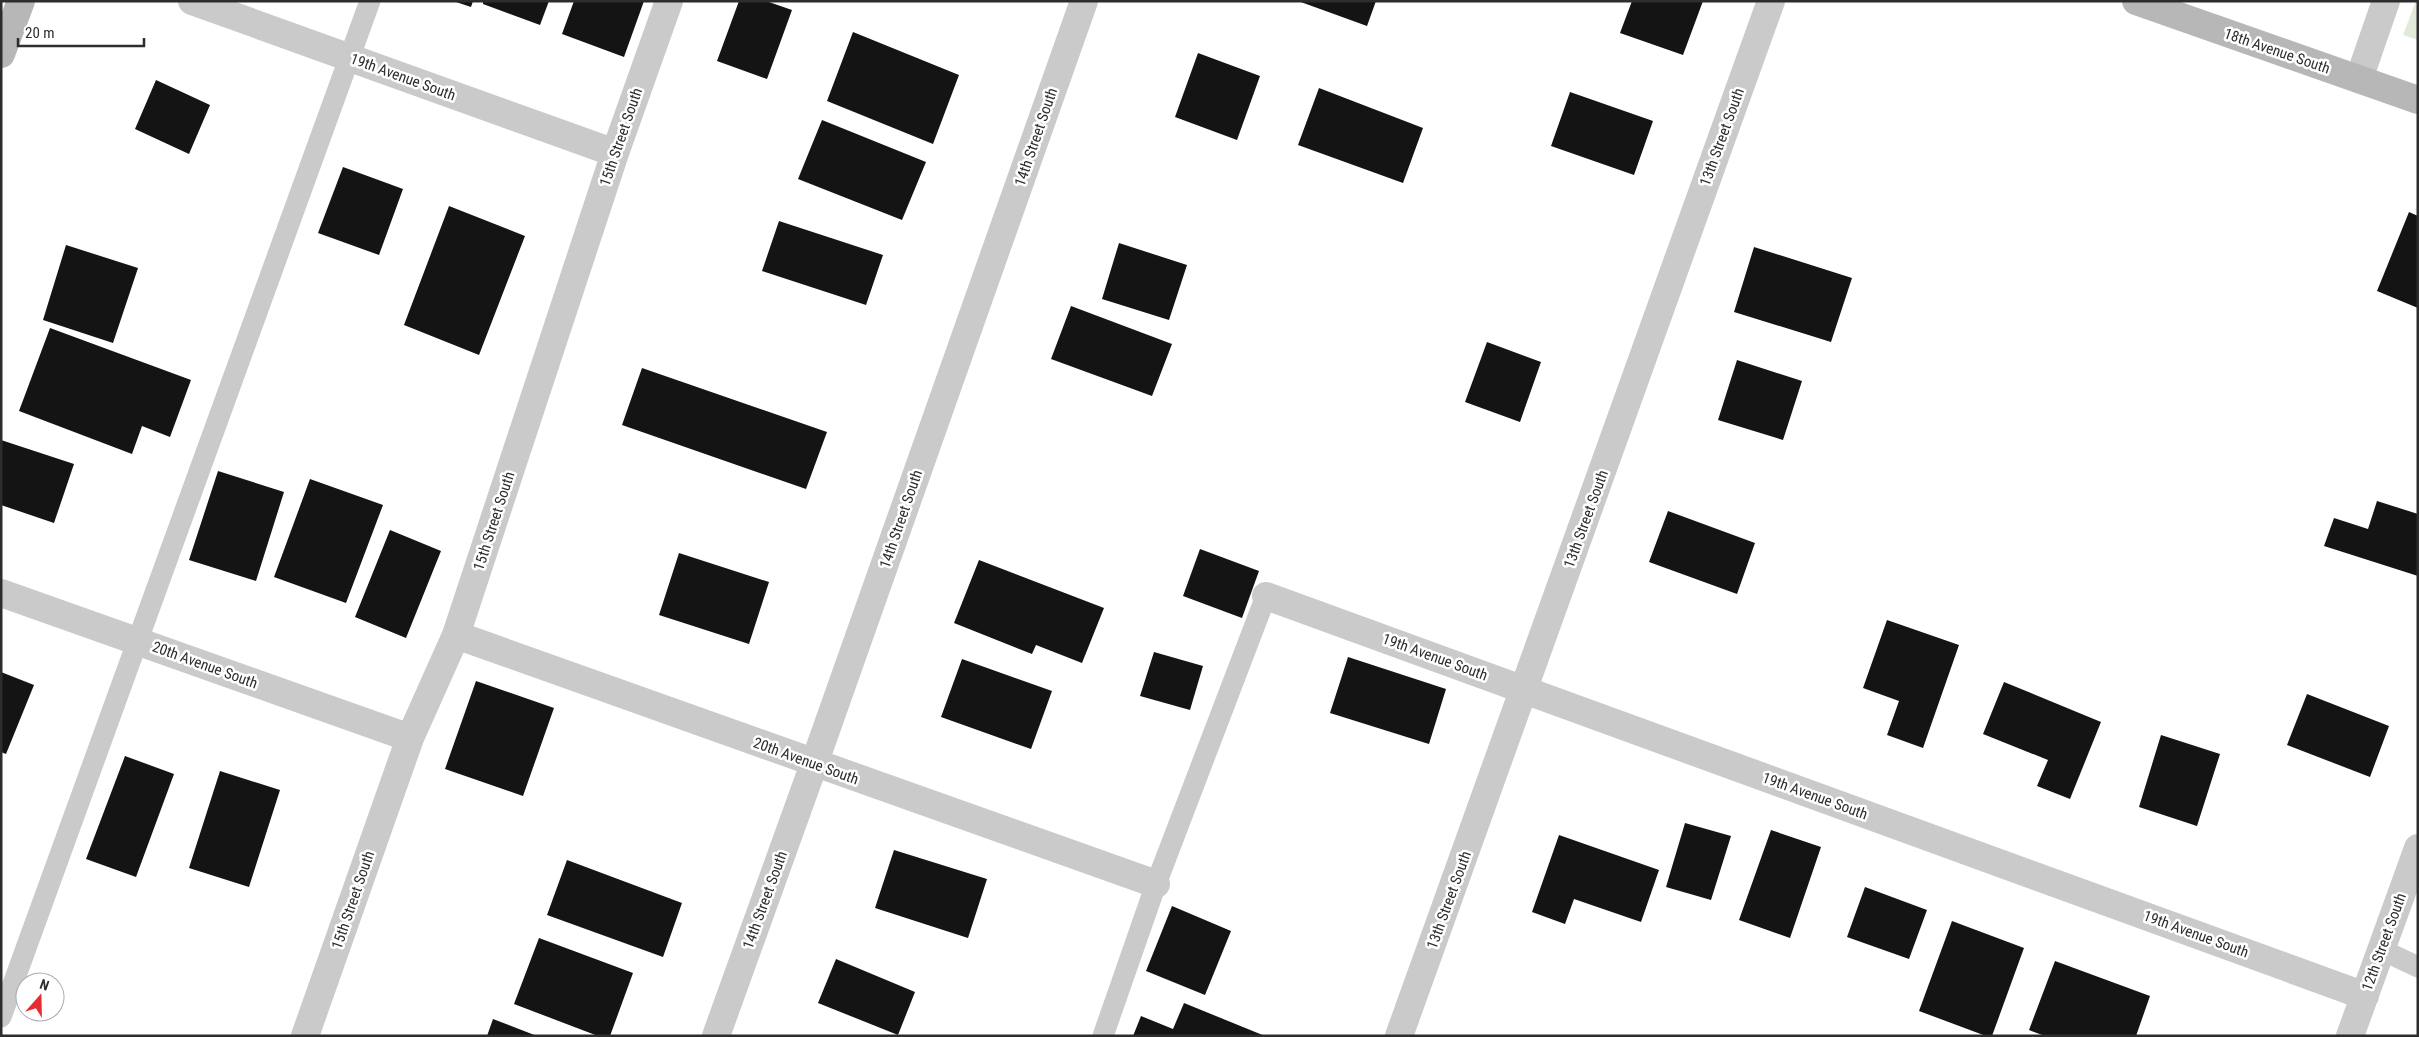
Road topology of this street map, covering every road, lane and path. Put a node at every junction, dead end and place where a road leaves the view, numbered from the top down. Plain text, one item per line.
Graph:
1 (21, 1) edge
2 (192, 1) edge
3 (370, 1) edge
4 (669, 1) edge
5 (1084, 1) edge
6 (1770, 1) edge
7 (2136, 1) edge
8 (2386, 1) edge
9 (1, 54) edge
10 (350, 58) junction
11 (2359, 79) junction
12 (2418, 100) edge
13 (615, 153) junction
14 (1, 593) edge
15 (1266, 596) joint
16 (456, 636) junction
17 (138, 641) junction
18 (1525, 690) junction
19 (410, 738) junction
20 (814, 764) junction
21 (2418, 848) edge
22 (1156, 884) junction
23 (2382, 950) junction
24 (2418, 967) edge
25 (2365, 996) junction
26 (1, 1016) edge
27 (305, 1036) edge
28 (716, 1036) edge
29 (1103, 1036) edge
30 (1399, 1036) edge
31 (2350, 1036) edge

1 - 9 street
2 - 10 street, 19th Avenue South
3 - 10 lane
4 - 13 street, 15th Street South
5 - 20 street, 14th Street South
6 - 18 street, 13th Street South
7 - 11 street, 18th Avenue South
8 - 11 street
10 - 13 street, 19th Avenue South
10 - 17 lane
11 - 12 street, 18th Avenue South
13 - 16 street, 15th Street South
14 - 17 street, 20th Avenue South
15 - 18 street, 19th Avenue South
15 - 22 lane
16 - 19 street, 15th Street South
16 - 20 street, 20th Avenue South
17 - 19 street, 20th Avenue South
17 - 26 lane
18 - 25 street, 19th Avenue South
18 - 30 street, 13th Street South
19 - 27 street, 15th Street South
20 - 22 street, 20th Avenue South
20 - 28 street, 14th Street South
21 - 23 street, 12th Street South
22 - 29 lane
23 - 24 lane
23 - 25 street, 12th Street South
25 - 31 street, 12th Street South

